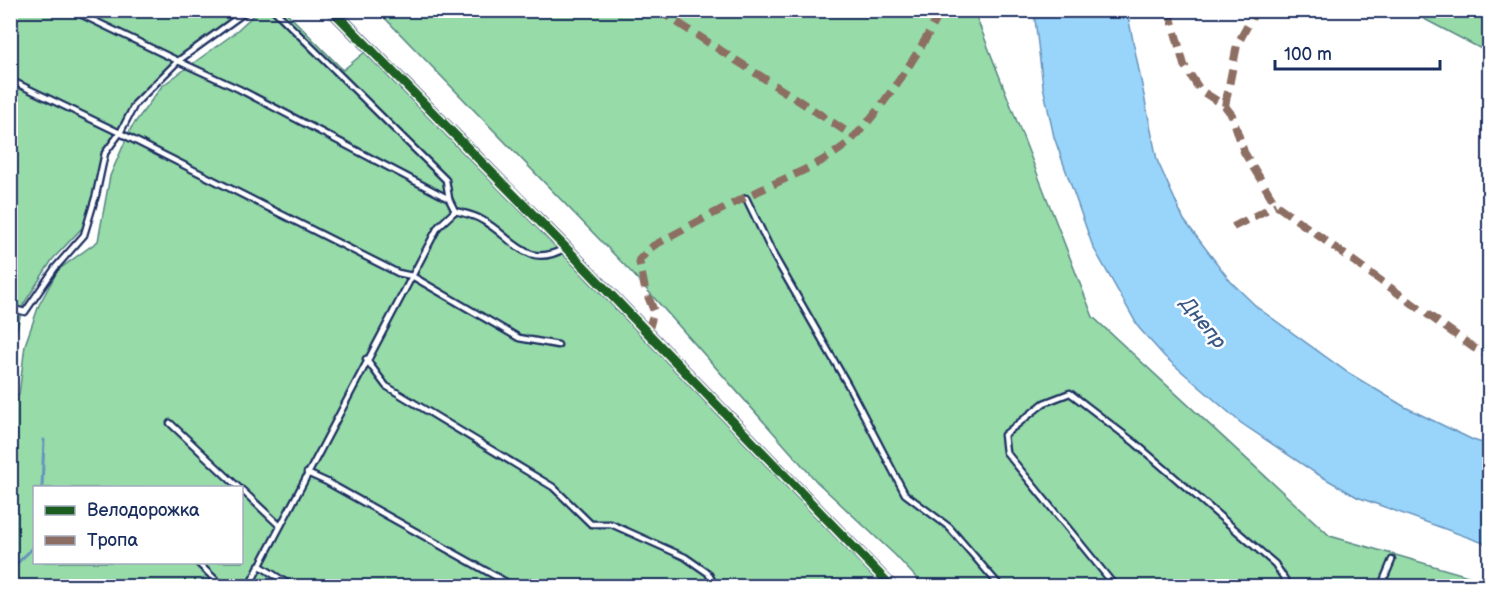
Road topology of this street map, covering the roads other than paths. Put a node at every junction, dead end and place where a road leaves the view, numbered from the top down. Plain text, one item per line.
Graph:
1 (72, 10) edge
2 (248, 10) edge
3 (274, 10) edge
4 (332, 10) edge
5 (178, 61) junction
6 (10, 80) edge
7 (120, 133) junction
8 (746, 198) dead end
9 (448, 199) junction
10 (455, 210) junction
11 (566, 248) junction
12 (412, 276) junction
13 (10, 308) edge
14 (558, 345) dead end
15 (366, 359) junction
16 (171, 423) dead end
17 (307, 473) junction
18 (237, 486) edge
19 (243, 492) edge
20 (280, 526) junction
21 (1392, 560) dead end
22 (199, 564) edge
23 (259, 565) junction
24 (222, 586) edge
25 (249, 586) edge
26 (291, 586) edge
27 (513, 586) edge
28 (715, 586) edge
29 (891, 586) edge
30 (1000, 586) edge
31 (1115, 586) edge
32 (1289, 586) edge
33 (1381, 586) edge

1 - 5 lane
2 - 5 lane
3 - 9 lane
4 - 11 street
5 - 7 lane
5 - 9 lane
6 - 7 lane
7 - 12 lane
7 - 13 lane
8 - 30 lane
9 - 10 lane
10 - 11 lane
10 - 12 lane
11 - 29 street
12 - 14 lane
12 - 15 lane
15 - 17 lane
15 - 28 lane
16 - 18 lane
17 - 20 lane
17 - 27 lane
19 - 20 lane
20 - 23 lane
21 - 33 lane
22 - 24 lane
23 - 25 lane
23 - 26 lane
31 - 32 lane

